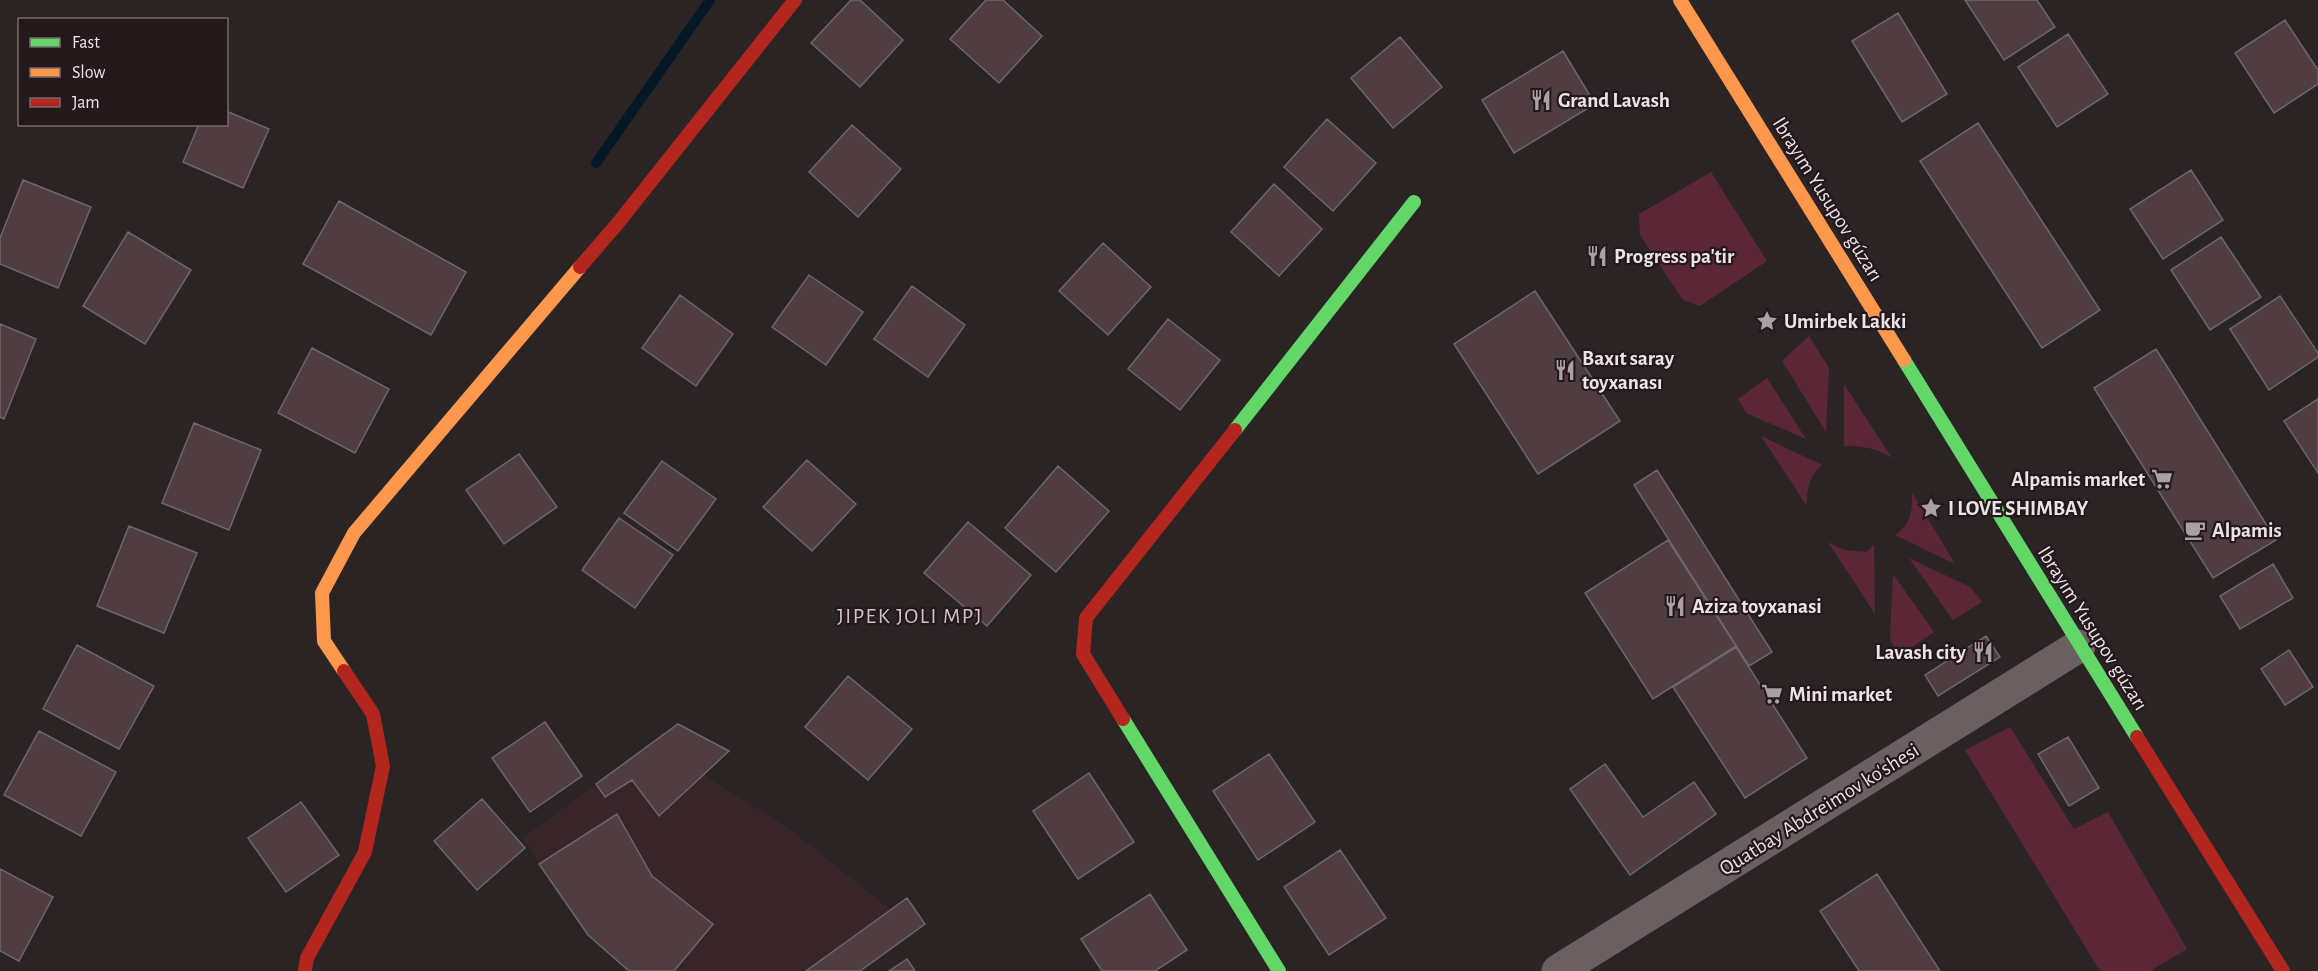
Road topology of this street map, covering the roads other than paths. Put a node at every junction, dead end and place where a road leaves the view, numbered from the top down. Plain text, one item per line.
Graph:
1 (795, 0) edge
2 (1680, 0) edge
3 (1414, 202) dead end
4 (2079, 646) junction
5 (305, 971) edge
6 (1279, 971) edge
7 (1558, 971) edge
8 (2283, 971) edge

1 - 5 street
2 - 4 street, Ibrayım Yusupov gúzarı
3 - 6 street
4 - 7 street, Quatbay Abdreimov ko'shesi
4 - 8 street, Ibrayım Yusupov gúzarı

